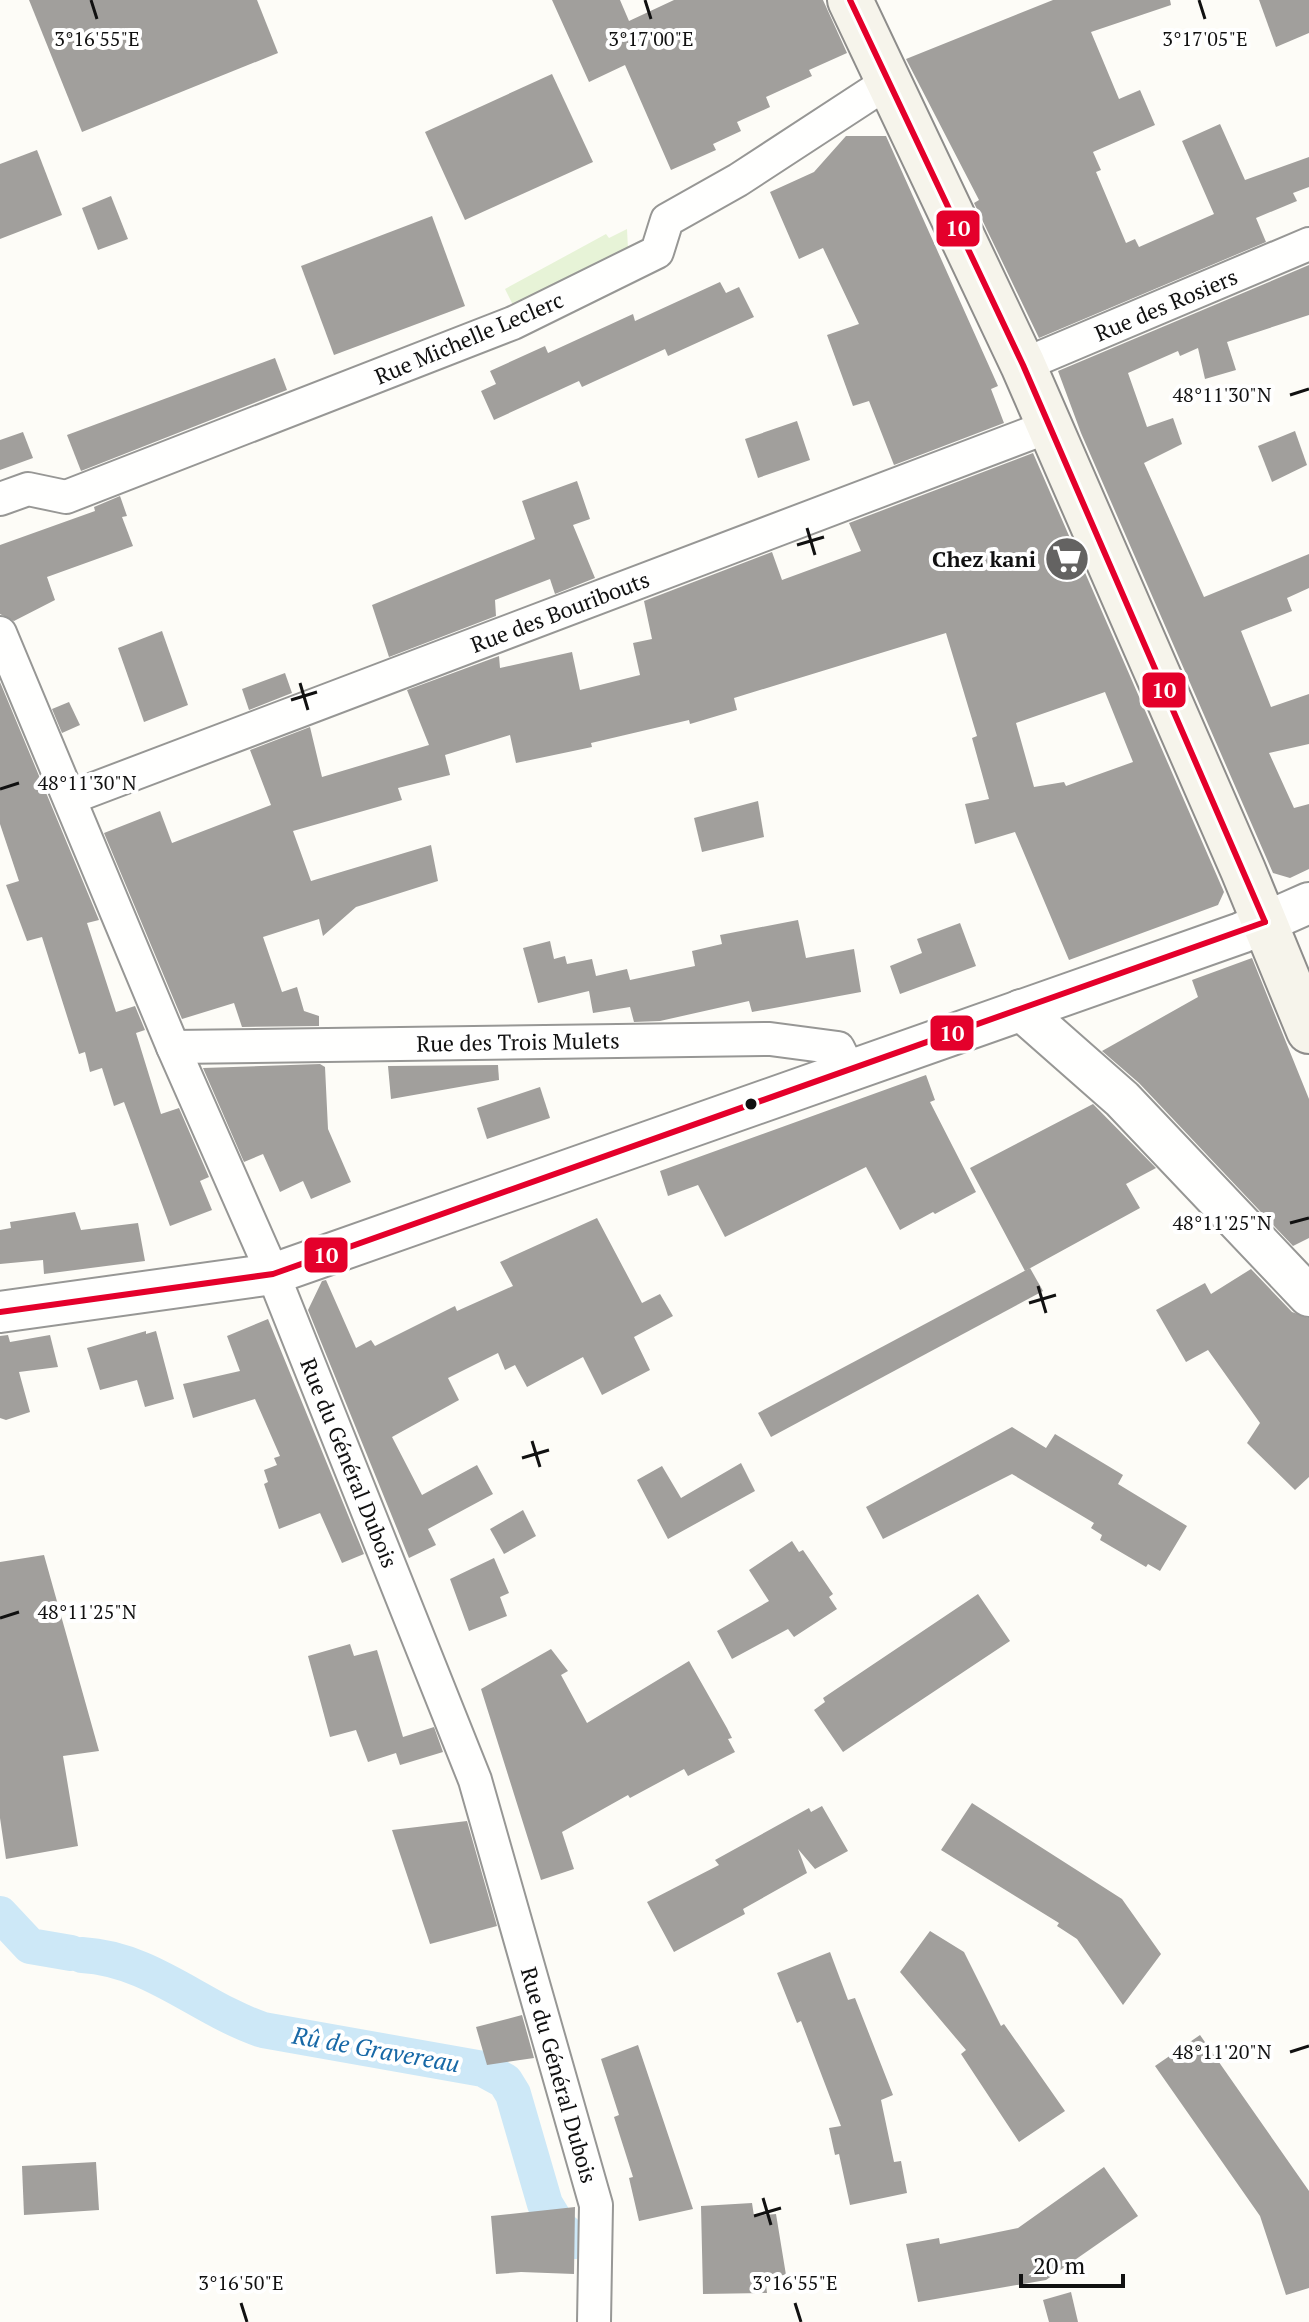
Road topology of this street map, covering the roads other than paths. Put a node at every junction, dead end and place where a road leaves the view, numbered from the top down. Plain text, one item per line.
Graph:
1 (850, 0) edge
2 (888, 82) junction
3 (1309, 244) edge
4 (1023, 365) junction
5 (1050, 426) junction
6 (0, 499) edge
7 (0, 633) edge
8 (70, 798) junction
9 (1309, 903) edge
10 (1265, 922) junction
11 (1021, 1010) junction
12 (1309, 1031) edge
13 (173, 1047) junction
14 (849, 1070) junction
15 (273, 1274) junction
16 (1309, 1296) edge
17 (0, 1312) edge
18 (594, 2322) edge

1 - 2 main road
2 - 4 main road
2 - 6 street, Rue Michelle Leclerc
3 - 4 street, Rue des Rosiers
4 - 5 main road
5 - 8 street, Rue des Bouribouts
5 - 10 main road
7 - 8 street, Rue du Général Dubois
8 - 13 street, Rue du Général Dubois
9 - 10 street
10 - 11 street
10 - 12 main road
11 - 14 street
11 - 16 street
13 - 14 street, Rue des Trois Mulets
13 - 15 street, Rue du Général Dubois
14 - 15 street
15 - 17 street
15 - 18 street, Rue du Général Dubois

